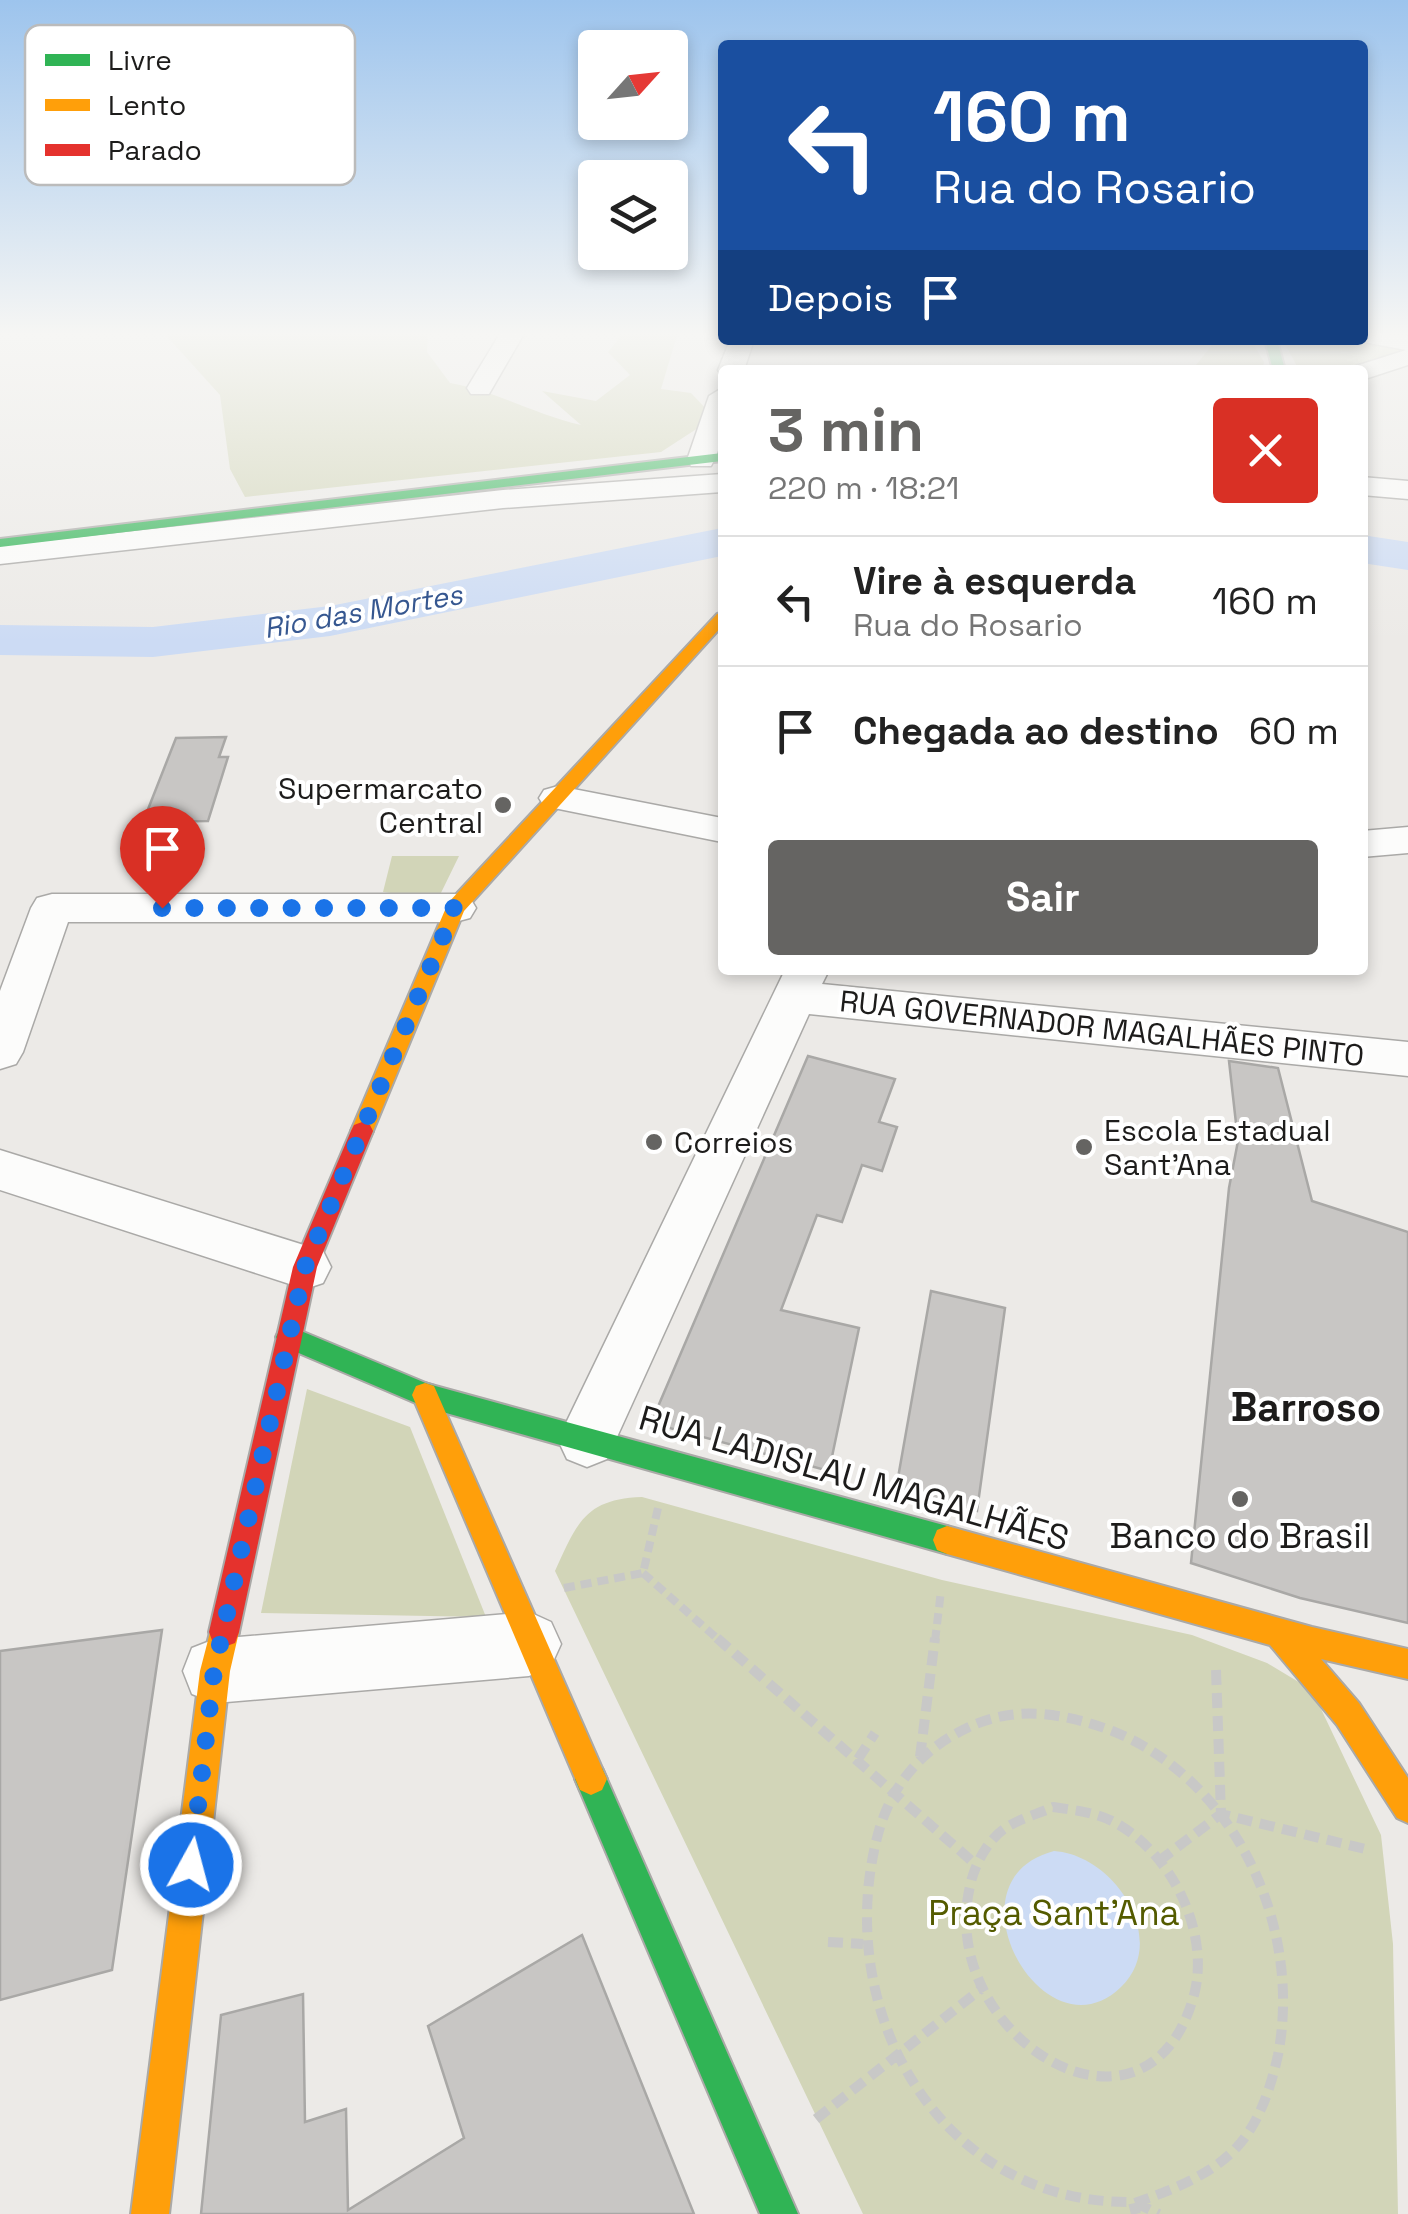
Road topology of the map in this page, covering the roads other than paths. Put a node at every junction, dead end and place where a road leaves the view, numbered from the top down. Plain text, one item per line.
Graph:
1 (717, 478) edge
2 (1368, 487) edge
3 (1408, 490) edge
4 (0, 543) edge
5 (0, 555) edge
6 (718, 622) edge
7 (558, 798) junction
8 (718, 829) edge
9 (1408, 840) edge
10 (1368, 843) edge
11 (455, 908) junction
12 (802, 984) edge
13 (0, 1052) edge
14 (1408, 1059) edge
15 (0, 1170) edge
16 (305, 1267) junction
17 (290, 1337) junction
18 (425, 1395) junction
19 (587, 1440) junction
20 (1280, 1634) junction
21 (528, 1644) junction
22 (1408, 1664) edge
23 (214, 1671) junction
24 (1408, 1807) edge
25 (150, 2214) edge
26 (779, 2214) edge

1 - 4 street
1 - 5 street
2 - 3 street
6 - 7 street
7 - 8 street
7 - 11 street
9 - 10 street
11 - 13 street
11 - 16 street
12 - 14 street, RUA GOVERNADOR MAGALHÃES PINTO
12 - 19 street
15 - 16 street
16 - 17 street
17 - 18 street, RUA LADISLAU MAGALHÃES
17 - 23 street
18 - 19 street, RUA LADISLAU MAGALHÃES
18 - 21 street
19 - 20 street, RUA LADISLAU MAGALHÃES
20 - 22 street, RUA LADISLAU MAGALHÃES
20 - 24 street
21 - 23 street
21 - 26 street
23 - 25 street

